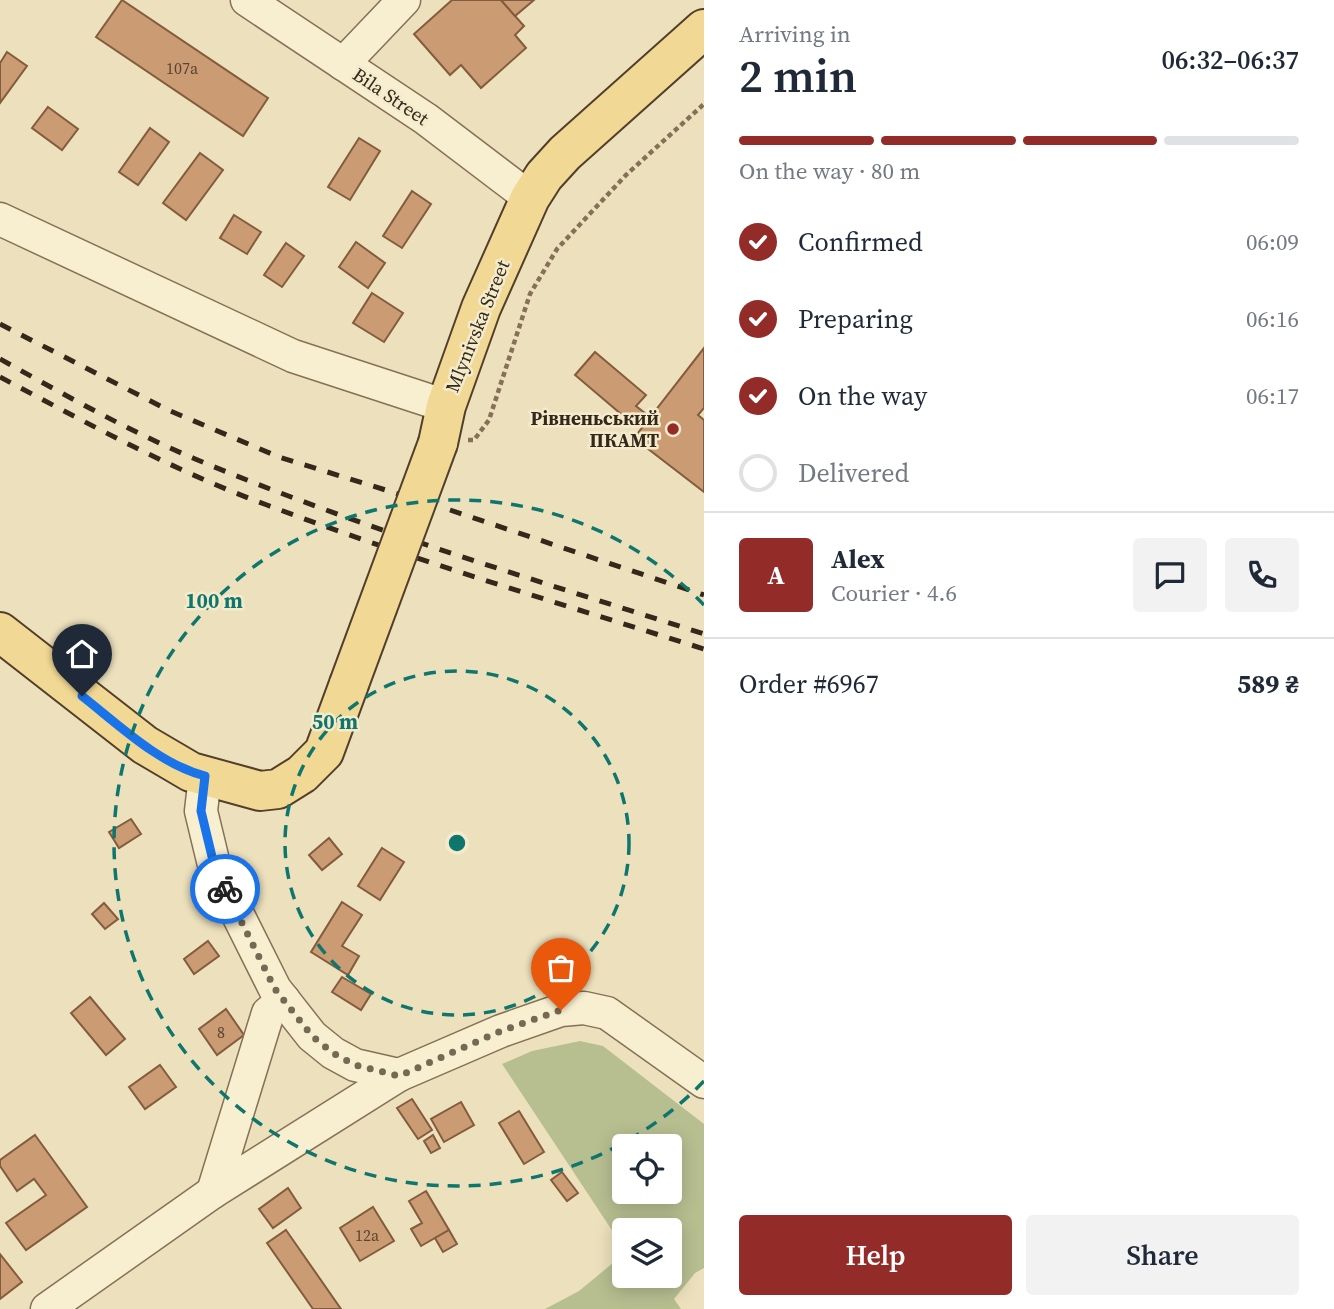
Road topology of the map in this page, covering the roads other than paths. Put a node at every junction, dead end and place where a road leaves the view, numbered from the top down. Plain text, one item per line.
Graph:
1 (247, 0) edge
2 (404, 0) edge
3 (704, 29) edge
4 (343, 64) junction
5 (530, 198) junction
6 (0, 219) edge
7 (442, 425) junction
8 (0, 632) edge
9 (205, 776) junction
10 (284, 1000) junction
11 (399, 1076) junction
12 (704, 1082) edge
13 (213, 1192) junction
14 (47, 1309) edge

1 - 4 street, Bila Street
2 - 4 street
3 - 5 main road, Mlynivska Street
4 - 5 street, Bila Street
5 - 7 main road, Mlynivska Street
6 - 7 street
7 - 9 main road, Mlynivska Street, bridge
8 - 9 main road, Mlynivska Street
9 - 10 street
10 - 11 street
10 - 13 street
11 - 12 street
11 - 13 street
13 - 14 street

